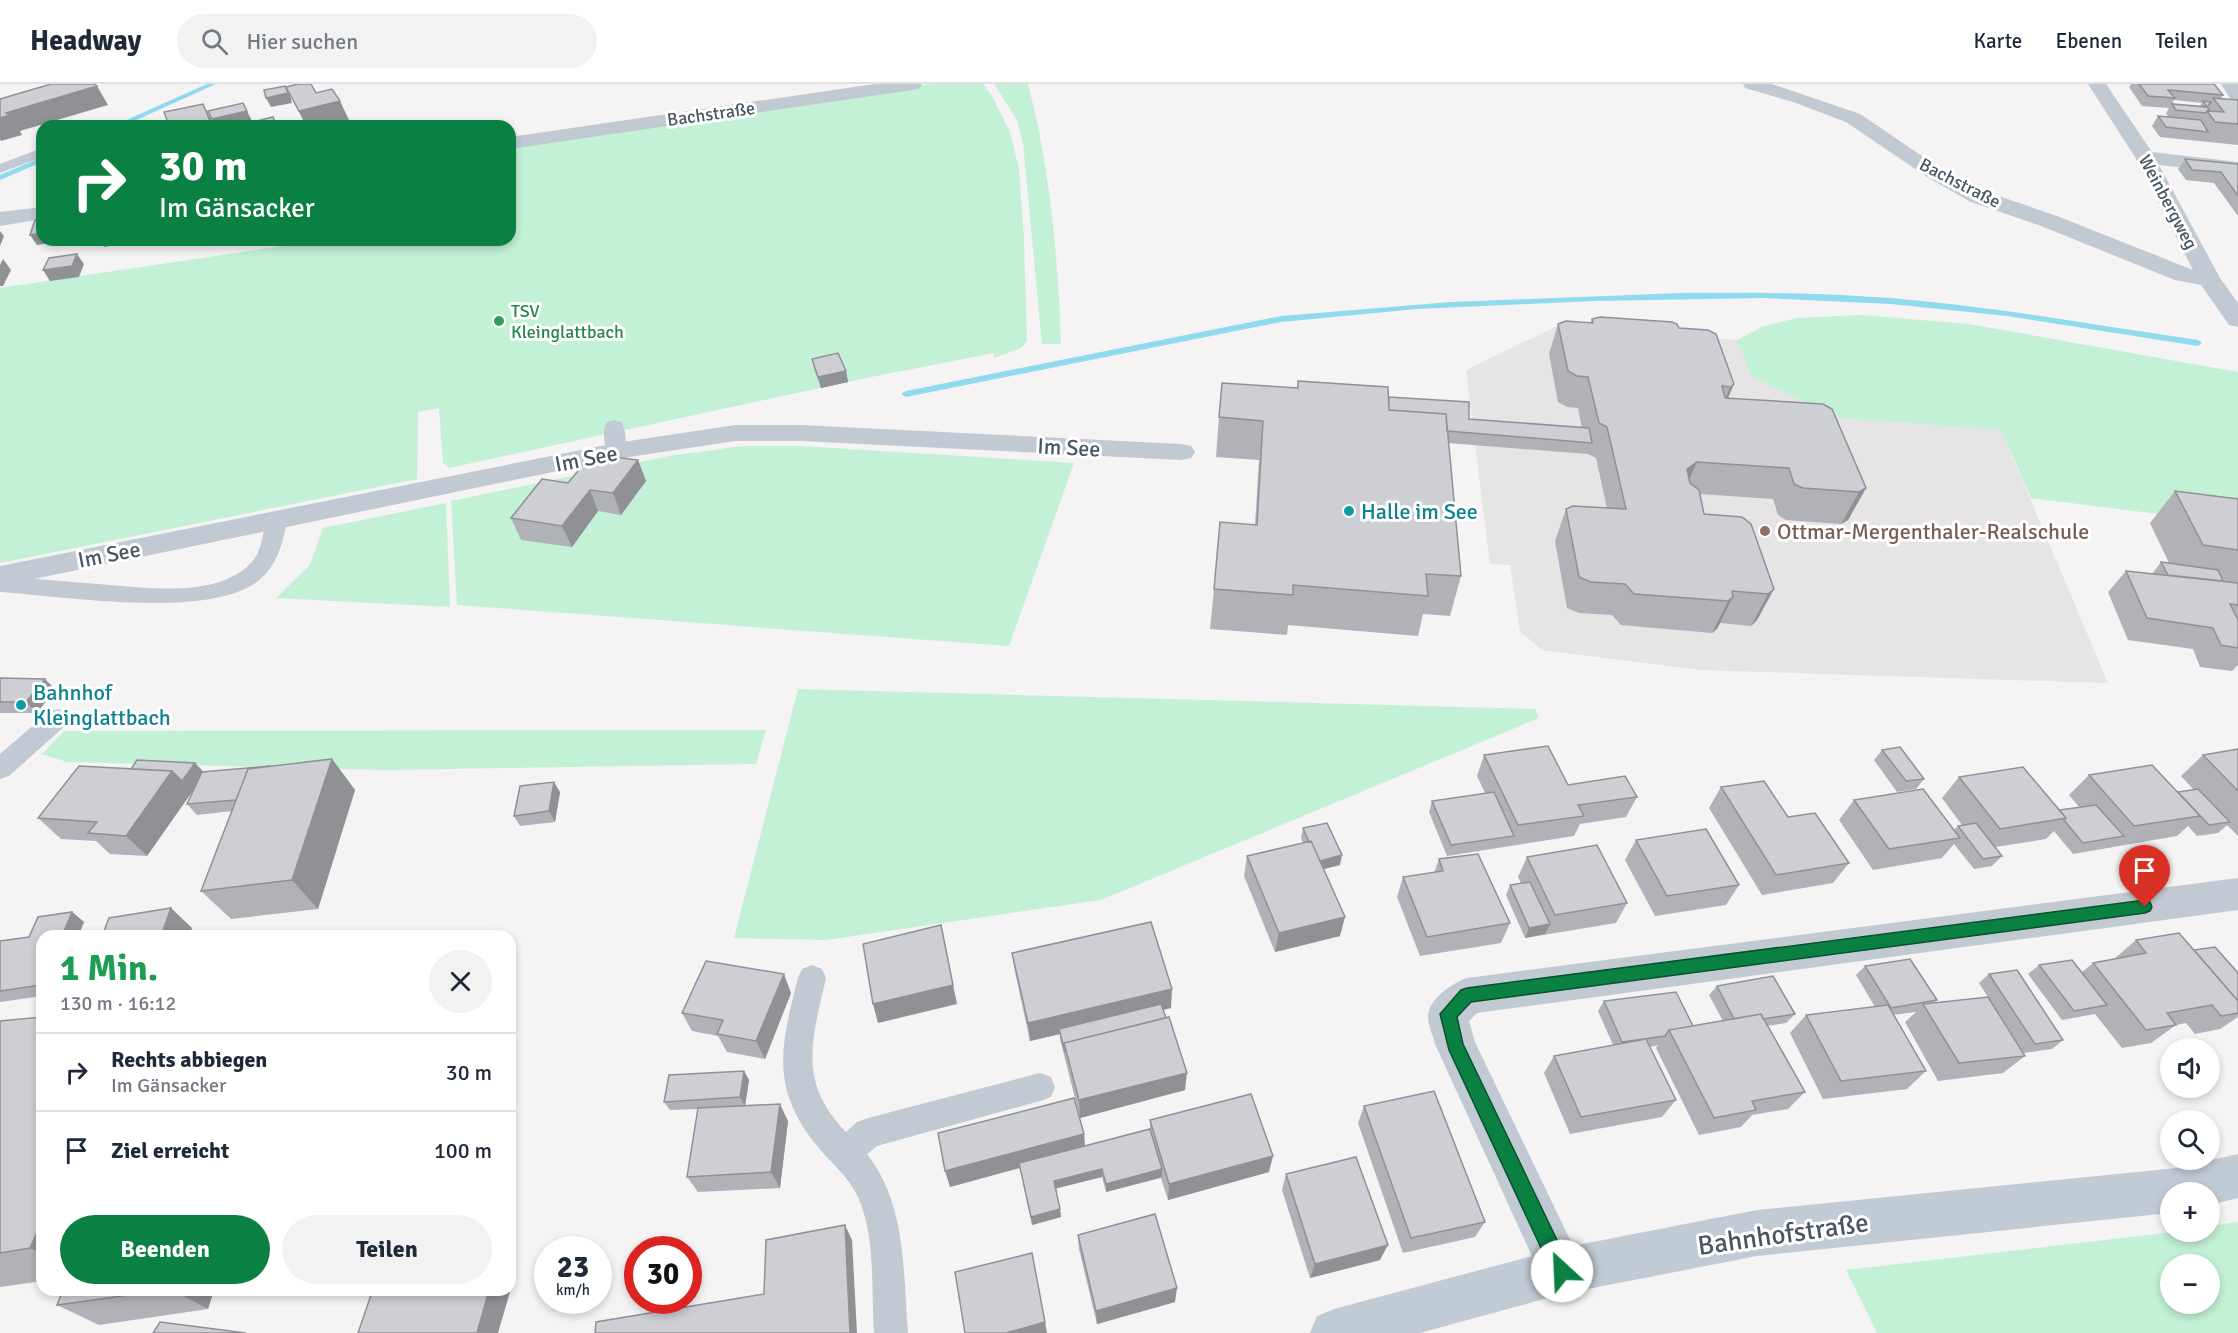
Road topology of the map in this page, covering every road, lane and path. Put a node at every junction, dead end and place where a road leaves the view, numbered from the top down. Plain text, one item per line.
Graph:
1 (913, 84) edge
2 (1752, 84) edge
3 (2097, 84) edge
4 (2230, 85) edge
5 (2238, 96) edge
6 (516, 142) edge
7 (36, 155) edge
8 (2145, 157) junction
9 (2238, 168) edge
10 (0, 170) edge
11 (36, 214) edge
12 (0, 219) edge
13 (2209, 279) junction
14 (2238, 320) edge
15 (1181, 452) dead end
16 (278, 520) junction
17 (0, 576) edge
18 (0, 584) edge
19 (58, 718) dead end
20 (0, 769) edge
21 (2238, 894) edge
22 (812, 978) dead end
23 (1040, 1087) dead end
24 (847, 1152) junction
25 (2238, 1176) edge
26 (1562, 1271) junction
27 (891, 1333) edge
28 (1334, 1333) edge

1 - 6 street, Bachstraße
2 - 13 street, Bachstraße
3 - 8 street, Weinbergweg
4 - 5 street
7 - 10 lane
8 - 9 street
8 - 13 street, Weinbergweg
11 - 12 street
13 - 14 street, Weinbergweg
15 - 16 street, Im See
16 - 17 street, Im See
16 - 18 lane
19 - 20 lane
21 - 26 street
22 - 24 lane
23 - 24 lane
24 - 27 lane
25 - 26 main road, Bahnhofstraße
26 - 28 main road, Bahnhofstraße

